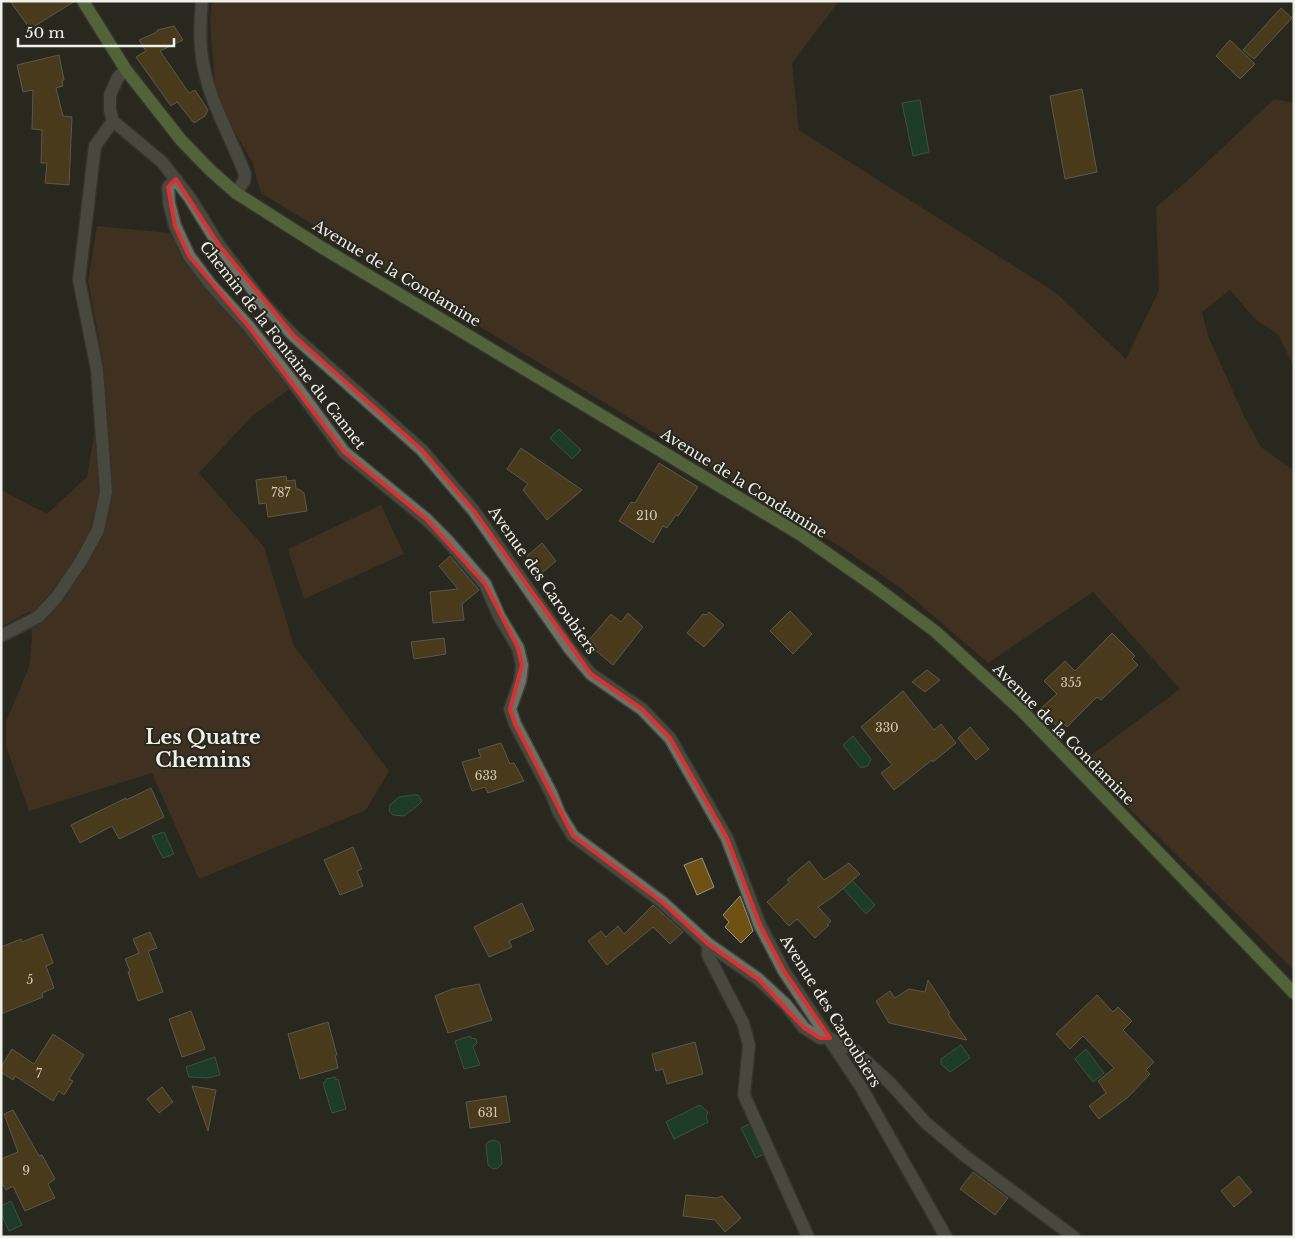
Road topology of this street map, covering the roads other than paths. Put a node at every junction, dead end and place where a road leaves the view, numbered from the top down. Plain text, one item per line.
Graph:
1 (83, 1) edge
2 (202, 1) edge
3 (126, 70) junction
4 (113, 121) junction
5 (176, 178) junction
6 (236, 192) junction
7 (1, 636) edge
8 (708, 944) junction
9 (1294, 993) edge
10 (830, 1038) junction
11 (808, 1237) edge
12 (946, 1237) edge
13 (1074, 1237) edge

1 - 3 main road, Avenue de la Condamine
2 - 6 street
3 - 4 street
3 - 6 main road, Avenue de la Condamine
4 - 5 street, Avenue des Caroubiers
4 - 7 street
5 - 8 street, Chemin de la Fontaine du Cannet
5 - 10 street, Avenue des Caroubiers
6 - 9 main road, Avenue de la Condamine
8 - 10 street, Chemin de la Fontaine du Cannet
8 - 11 street
10 - 12 street, Avenue des Caroubiers
10 - 13 street, Chemin de la Fontaine du Cannet

